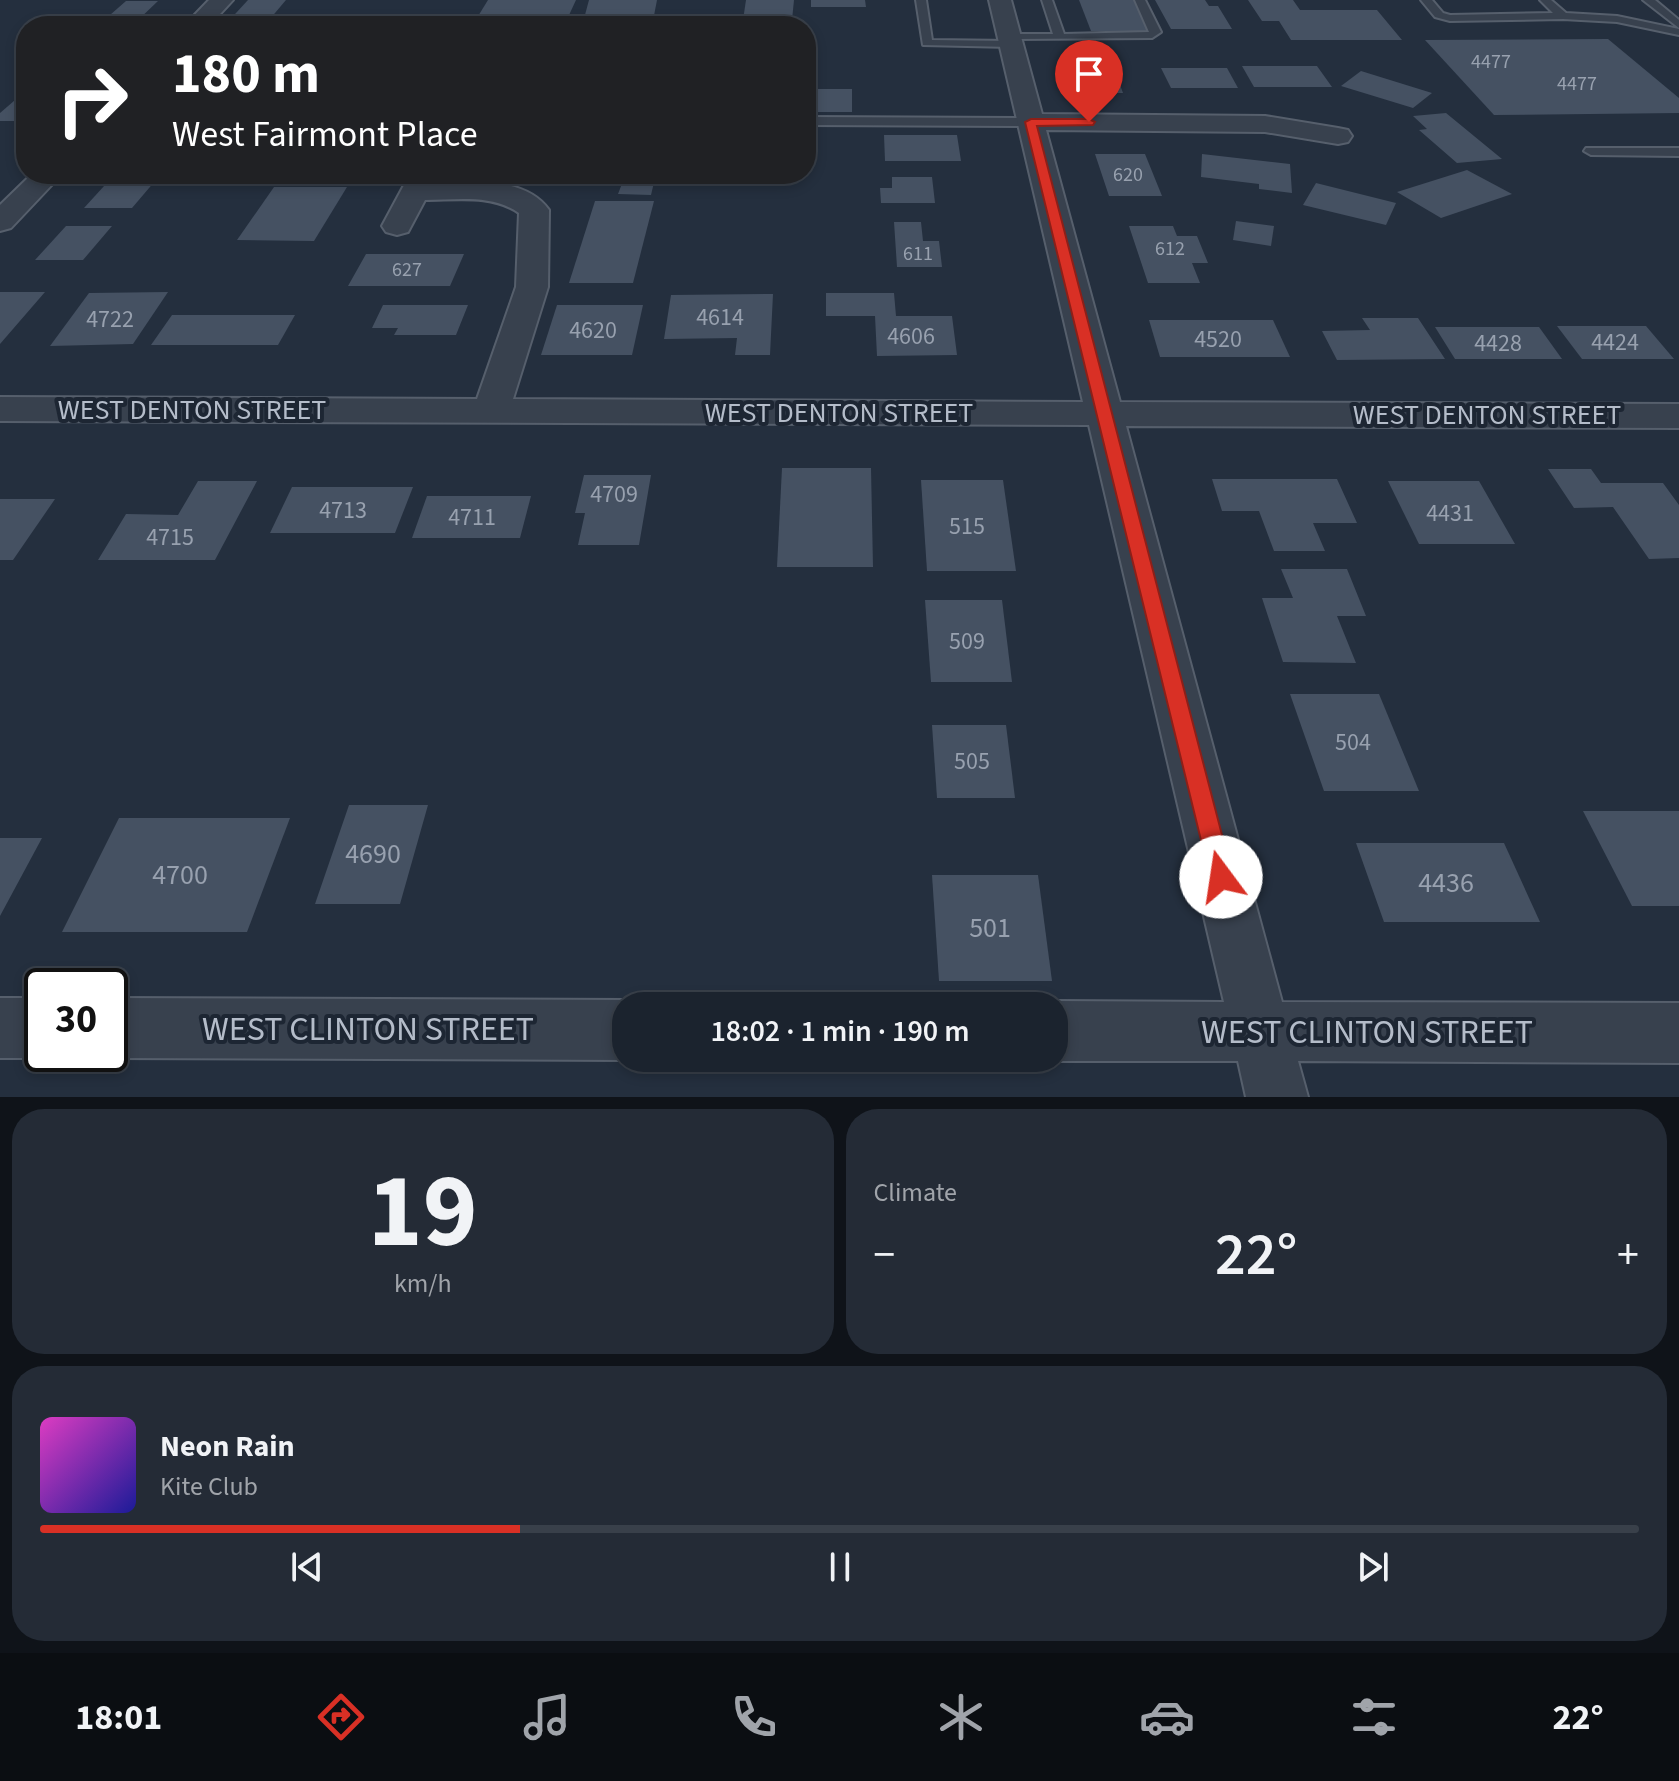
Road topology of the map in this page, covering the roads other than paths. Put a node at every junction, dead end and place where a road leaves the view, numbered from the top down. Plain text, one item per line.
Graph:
1 (222, 0) edge
2 (921, 0) edge
3 (1047, 0) edge
4 (1140, 0) edge
5 (1426, 0) edge
6 (1545, 0) edge
7 (1648, 0) edge
8 (206, 16) edge
9 (1563, 16) junction
10 (1007, 27) edge
11 (1678, 33) edge
12 (1060, 38) junction
13 (816, 121) edge
14 (1031, 122) junction
15 (1338, 136) dead end
16 (1591, 151) dead end
17 (1679, 152) edge
18 (38, 184) edge
19 (418, 184) edge
20 (433, 184) edge
21 (0, 222) edge
22 (397, 226) dead end
23 (0, 409) edge
24 (491, 411) junction
25 (1104, 414) junction
26 (1679, 416) edge
27 (0, 1028) edge
28 (24, 1028) edge
29 (128, 1028) edge
30 (612, 1030) edge
31 (1068, 1031) edge
32 (1260, 1031) junction
33 (1679, 1033) edge
34 (1277, 1097) edge

1 - 8 street
2 - 10 lane
3 - 12 lane
4 - 12 lane
5 - 9 lane
6 - 9 lane
7 - 11 lane
9 - 11 lane
10 - 12 lane
10 - 14 street
13 - 14 lane
14 - 15 street
14 - 25 street
16 - 17 lane
18 - 21 street
19 - 22 street
20 - 24 street
23 - 24 street, WEST DENTON STREET
24 - 25 street, WEST DENTON STREET
25 - 26 street, WEST DENTON STREET
25 - 32 street
27 - 28 street
29 - 30 street, WEST CLINTON STREET
31 - 32 street, WEST CLINTON STREET
32 - 33 street, WEST CLINTON STREET
32 - 34 street

